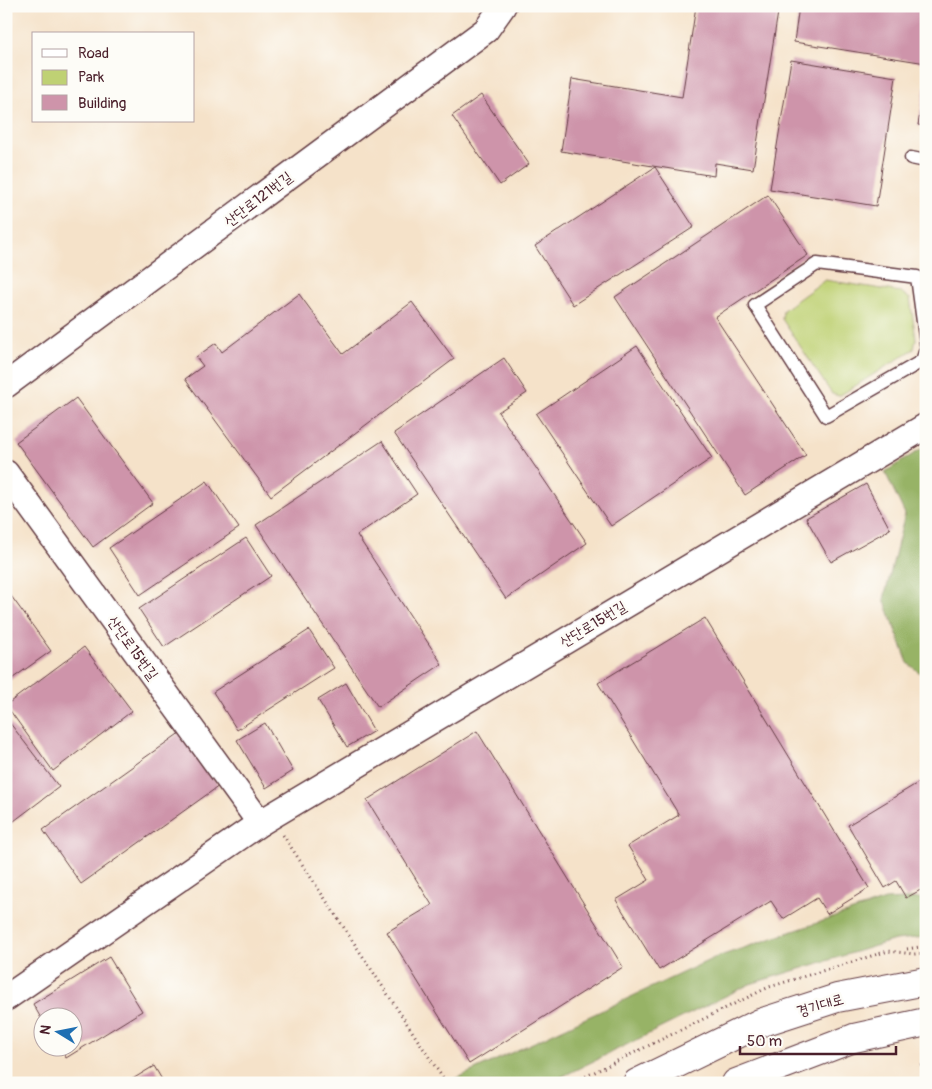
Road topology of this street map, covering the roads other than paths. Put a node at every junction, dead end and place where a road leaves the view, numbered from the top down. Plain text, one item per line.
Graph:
1 (503, 6) edge
2 (911, 158) dead end
3 (926, 161) edge
4 (926, 344) edge
5 (926, 349) edge
6 (6, 385) edge
7 (926, 426) edge
8 (6, 473) edge
9 (265, 819) junction
10 (926, 981) edge
11 (6, 998) edge
12 (926, 1022) edge
13 (637, 1083) edge
14 (736, 1083) edge

1 - 6 street, 산단로121번길
2 - 3 lane
4 - 5 lane
7 - 9 street, 산단로15번길
8 - 9 street, 산단로15번길
9 - 11 street, 산단로15번길
10 - 13 main road, 경기대로
12 - 14 main road

